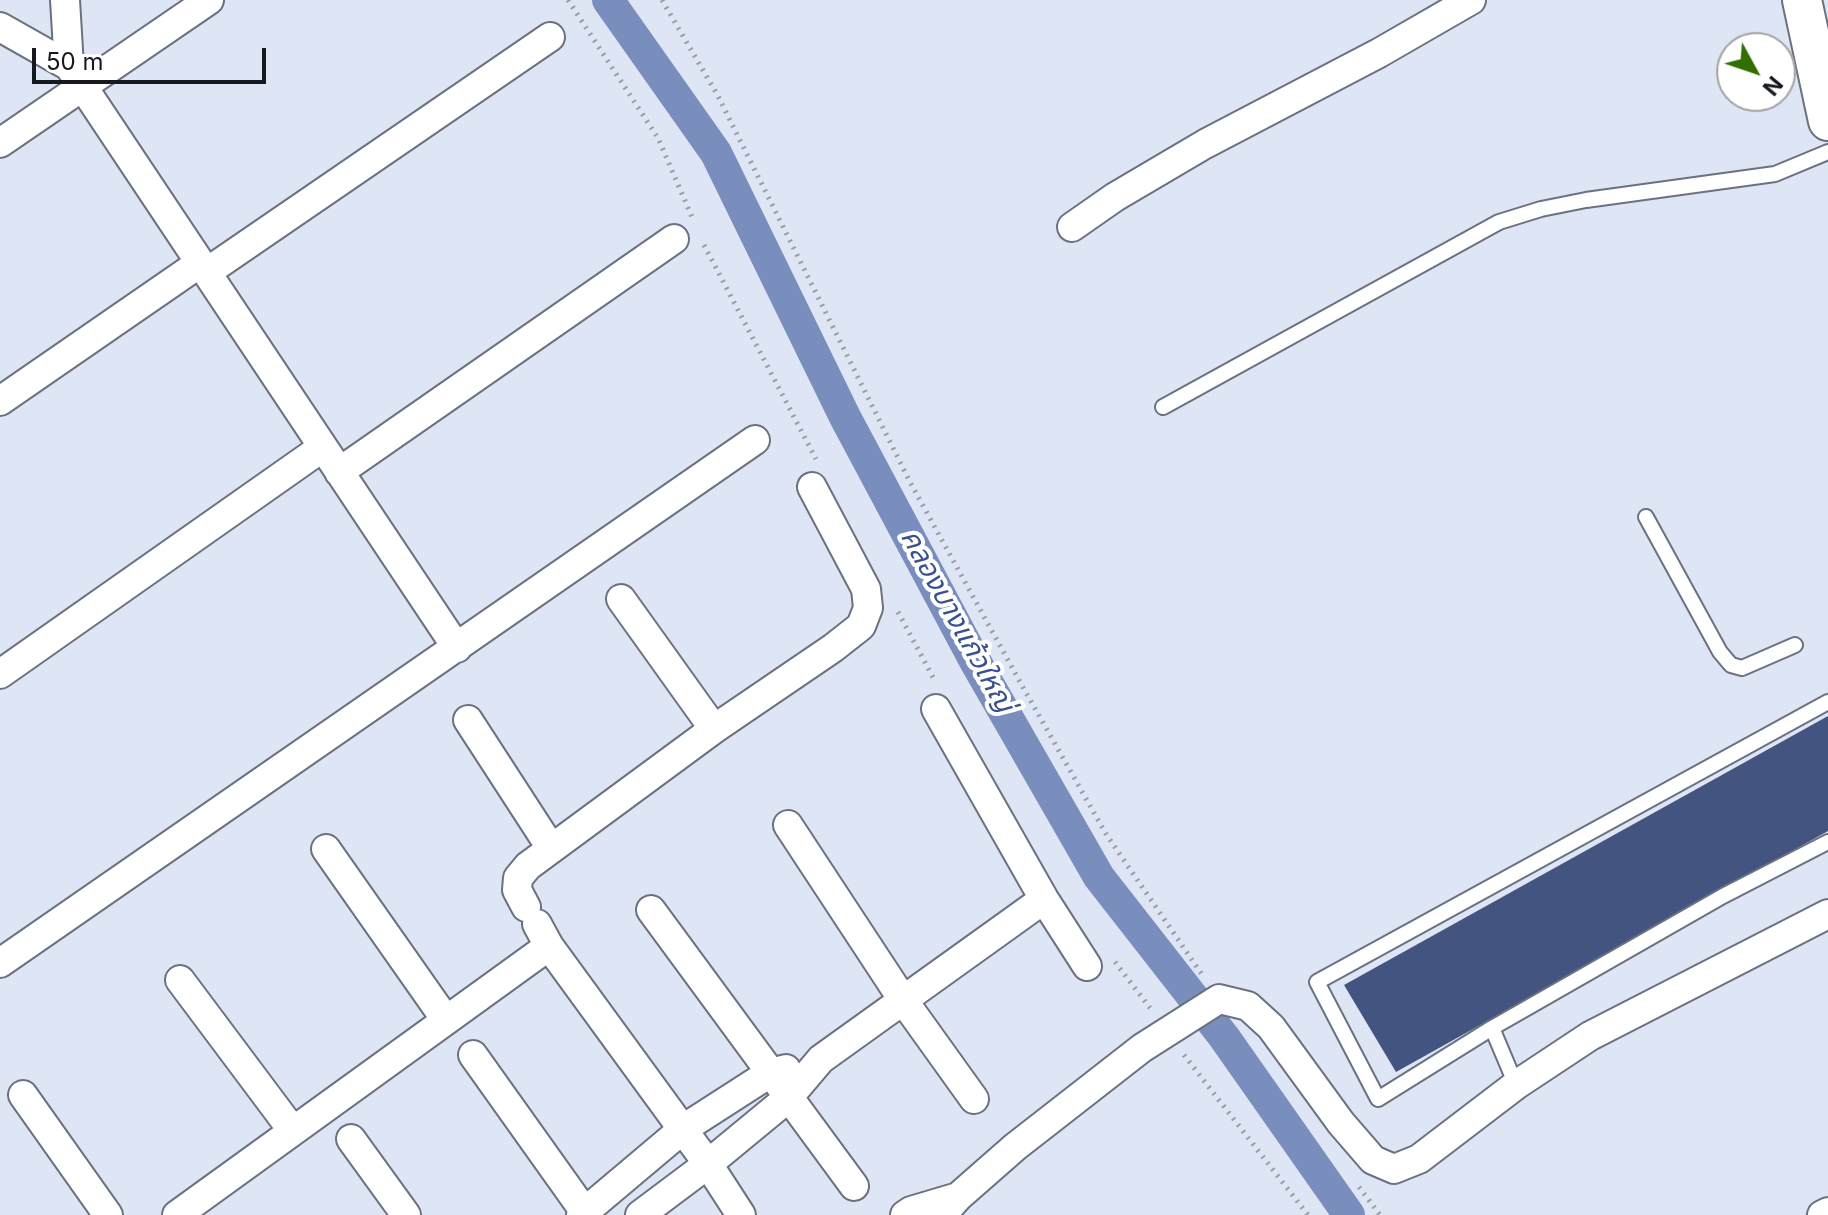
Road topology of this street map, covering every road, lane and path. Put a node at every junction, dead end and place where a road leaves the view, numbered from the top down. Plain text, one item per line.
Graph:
1 (65, 0) edge
2 (209, 0) edge
3 (568, 0) edge
4 (662, 0) edge
5 (1471, 0) edge
6 (1802, 0) edge
7 (0, 27) edge
8 (550, 37) dead end
9 (76, 76) junction
10 (1828, 121) edge
11 (0, 143) edge
12 (1828, 152) edge
13 (1072, 227) dead end
14 (689, 230) junction
15 (204, 268) junction
16 (0, 401) edge
17 (1163, 407) dead end
18 (755, 440) dead end
19 (323, 447) junction
20 (339, 472) junction
21 (816, 477) joint
22 (1646, 517) dead end
23 (621, 599) dead end
24 (894, 605) dead end
25 (1795, 645) dead end
26 (457, 648) junction
27 (0, 674) edge
28 (937, 698) joint
29 (1828, 702) edge
30 (468, 720) dead end
31 (714, 729) junction
32 (788, 825) dead end
33 (1828, 842) edge
34 (551, 848) junction
35 (326, 849) dead end
36 (1044, 899) junction
37 (651, 910) dead end
38 (1828, 914) edge
39 (537, 925) junction
40 (1098, 960) joint
41 (0, 963) edge
42 (180, 980) dead end
43 (1219, 999) junction
44 (903, 1000) junction
45 (1155, 1015) dead end
46 (446, 1020) junction
47 (1492, 1028) junction
48 (1182, 1052) dead end
49 (473, 1055) dead end
50 (821, 1059) junction
51 (770, 1073) junction
52 (1516, 1085) junction
53 (23, 1095) dead end
54 (788, 1098) junction
55 (974, 1099) dead end
56 (683, 1129) junction
57 (293, 1131) junction
58 (351, 1139) dead end
59 (708, 1164) junction
60 (1356, 1182) dead end
61 (854, 1186) dead end
62 (950, 1206) edge
63 (1828, 1212) edge
64 (584, 1214) edge
65 (108, 1215) edge
66 (177, 1215) edge
67 (406, 1215) edge
68 (640, 1215) edge
69 (741, 1215) edge
70 (905, 1215) edge
71 (1308, 1215) edge
72 (1380, 1215) edge
73 (1822, 1215) edge

1 - 9 street
2 - 9 street
3 - 14 path
4 - 43 path
5 - 13 street
6 - 10 main road
7 - 9 street
8 - 15 street
9 - 11 street
9 - 15 street
12 - 17 lane
14 - 20 street
14 - 21 path
15 - 16 street
15 - 19 street
18 - 26 street
19 - 20 street
19 - 27 street
20 - 26 street
21 - 31 street
22 - 25 lane
23 - 31 street
24 - 28 path
26 - 41 street
28 - 36 street
29 - 47 lane
30 - 34 street
31 - 34 street
32 - 44 street
33 - 47 lane
34 - 39 street
35 - 46 street
36 - 40 street
36 - 44 street
37 - 51 street
38 - 52 street
39 - 46 street
39 - 56 street
40 - 45 path
42 - 57 street
43 - 52 street
43 - 62 street
44 - 50 street
44 - 55 street
46 - 57 street
47 - 52 lane
48 - 71 path
49 - 64 street
50 - 51 street
50 - 54 street
51 - 54 street
51 - 56 street
53 - 65 street
54 - 59 street
54 - 61 street
56 - 59 street
56 - 64 street
57 - 66 street
58 - 67 street
59 - 68 street
59 - 69 street
60 - 72 path
62 - 70 street
63 - 73 street

